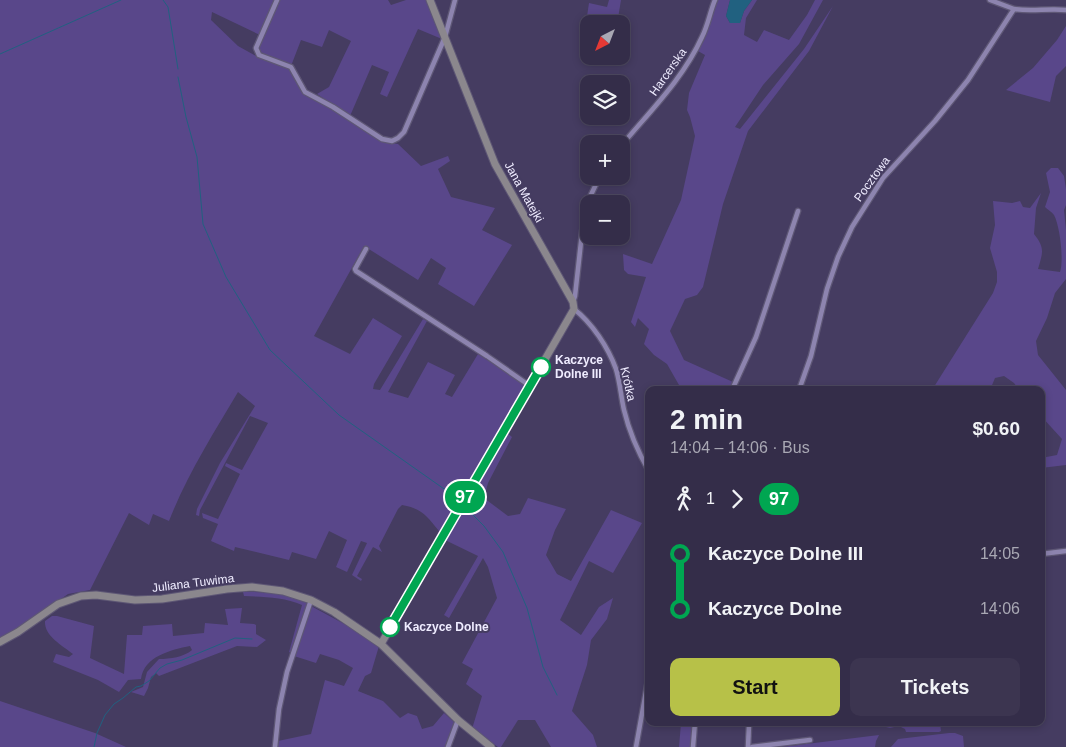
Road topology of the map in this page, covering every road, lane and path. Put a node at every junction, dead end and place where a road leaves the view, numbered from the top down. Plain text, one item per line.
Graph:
1 (277, 0) edge
2 (430, 0) edge
3 (455, 0) edge
4 (715, 0) edge
5 (990, 0) edge
6 (1014, 9) junction
7 (1066, 10) edge
8 (445, 37) junction
9 (630, 136) edge
10 (595, 185) edge
11 (798, 211) dead end
12 (366, 249) dead end
13 (573, 306) junction
14 (530, 386) junction
15 (734, 386) edge
16 (800, 386) edge
17 (645, 464) edge
18 (1066, 551) edge
19 (1045, 554) edge
20 (311, 600) junction
21 (0, 642) edge
22 (381, 644) junction
23 (645, 697) edge
24 (458, 720) junction
25 (695, 726) edge
26 (750, 726) edge
27 (810, 740) dead end
28 (274, 747) edge
29 (448, 747) edge
30 (491, 747) edge
31 (636, 747) edge
32 (693, 747) edge
33 (750, 747) edge

1 - 8 street
2 - 8 street, Jana Matejki
3 - 8 street
4 - 9 street, Harcerska
5 - 6 street
6 - 7 street
6 - 16 street, Pocztowa
8 - 13 street, Jana Matejki
10 - 13 street
11 - 15 street
12 - 14 street
13 - 14 street
13 - 17 street, Krótka
14 - 22 street
18 - 19 street
20 - 21 street, Juliana Tuwima
20 - 22 street, Juliana Tuwima
20 - 28 street
22 - 24 street, Juliana Tuwima
23 - 31 street
24 - 29 street
24 - 30 street, Juliana Tuwima
25 - 32 street
26 - 33 street
27 - 33 street

